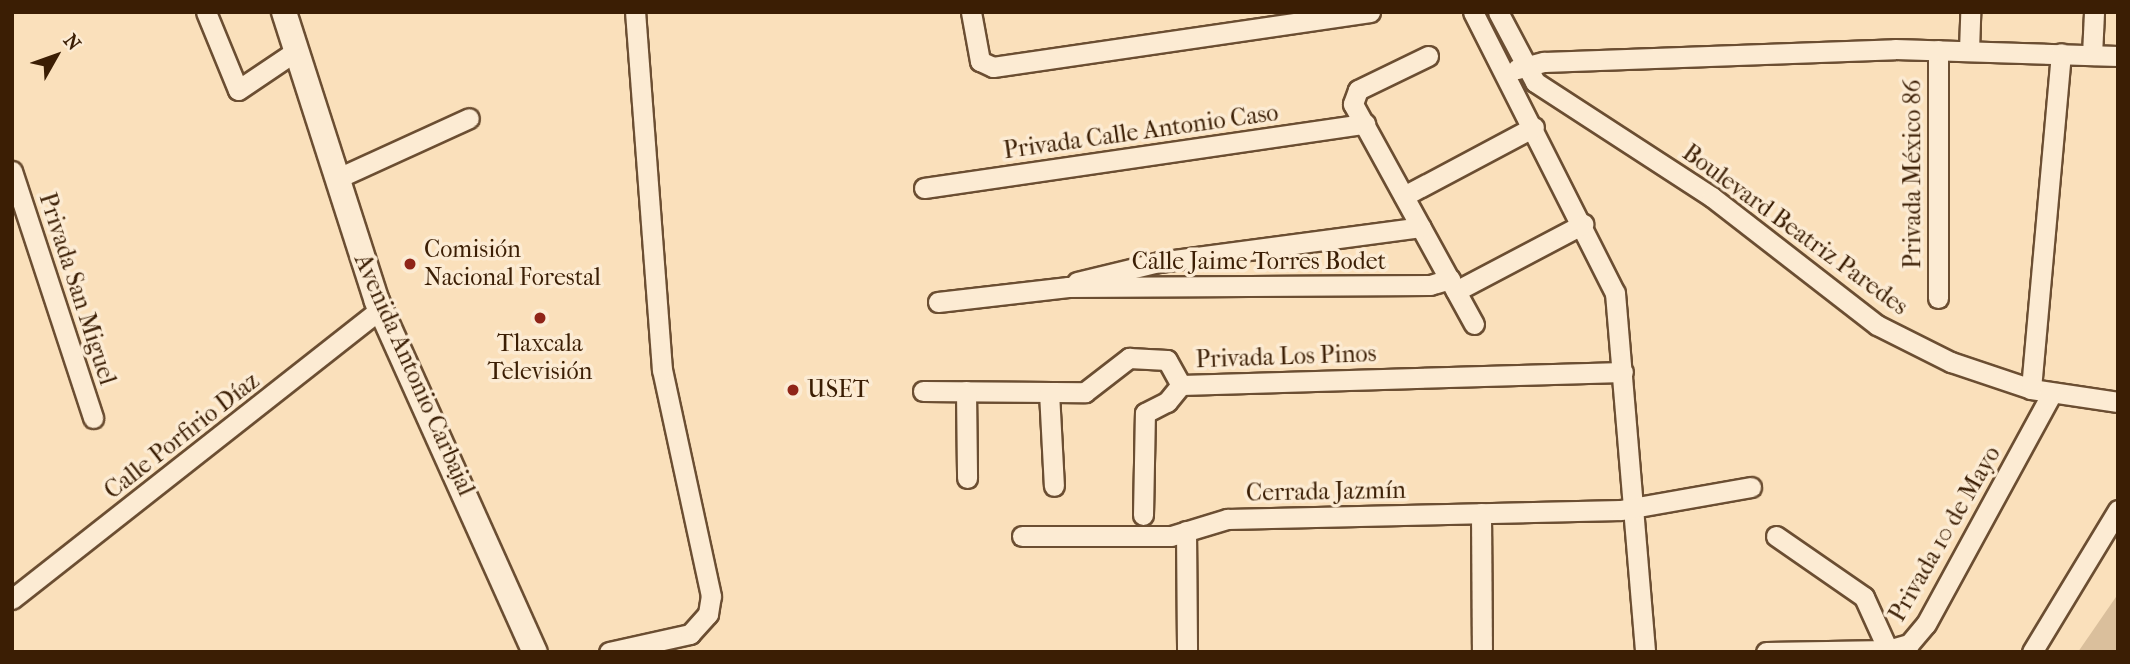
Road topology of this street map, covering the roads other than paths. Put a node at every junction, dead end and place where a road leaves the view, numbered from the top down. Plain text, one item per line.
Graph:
1 (206, 12) edge
2 (284, 12) edge
3 (635, 12) edge
4 (971, 12) edge
5 (1370, 12) edge
6 (1473, 12) edge
7 (1498, 12) edge
8 (1970, 12) edge
9 (2094, 12) edge
10 (1937, 50) junction
11 (1969, 50) junction
12 (296, 51) junction
13 (2061, 53) junction
14 (1428, 55) dead end
15 (2092, 55) junction
16 (2118, 56) edge
17 (1527, 65) junction
18 (1507, 74) junction
19 (469, 118) dead end
20 (1365, 124) junction
21 (1534, 127) junction
22 (13, 175) edge
23 (336, 178) junction
24 (924, 188) dead end
25 (1404, 196) junction
26 (1583, 224) junction
27 (1421, 227) junction
28 (1453, 285) junction
29 (1068, 287) junction
30 (1938, 298) dead end
31 (938, 302) dead end
32 (381, 309) junction
33 (1474, 324) dead end
34 (1623, 372) junction
35 (1181, 385) junction
36 (2031, 389) junction
37 (923, 391) dead end
38 (966, 391) junction
39 (1049, 392) junction
40 (2051, 395) junction
41 (2118, 401) edge
42 (93, 418) dead end
43 (967, 478) dead end
44 (1054, 486) dead end
45 (1751, 487) dead end
46 (1633, 508) junction
47 (2118, 510) edge
48 (1481, 513) junction
49 (1143, 515) dead end
50 (1186, 531) junction
51 (1022, 536) dead end
52 (1776, 536) dead end
53 (12, 599) edge
54 (1888, 650) junction
55 (535, 652) edge
56 (609, 652) edge
57 (1188, 652) edge
58 (1482, 652) edge
59 (1645, 652) edge
60 (1766, 652) edge
61 (2032, 652) edge

1 - 12 street
2 - 12 street, Avenida Antonio Carbajal
3 - 56 street
4 - 5 street
6 - 18 street
7 - 17 street, Boulevard Beatriz Paredes
8 - 11 street
9 - 15 street
10 - 11 street
10 - 17 street
10 - 30 street, Privada México 86
11 - 13 street
12 - 23 street, Avenida Antonio Carbajal
13 - 15 street
13 - 36 street
14 - 20 street
15 - 16 street
17 - 18 street
17 - 36 street, Boulevard Beatriz Paredes
18 - 21 street
19 - 23 street
20 - 24 street, Privada Calle Antonio Caso
20 - 25 street
21 - 25 street
21 - 26 street
22 - 42 street, Privada San Miguel
23 - 32 street, Avenida Antonio Carbajal
25 - 27 street
26 - 28 street, Calle Jaime Torres Bodet
26 - 34 street
27 - 28 street
27 - 29 street, Calle Jaime Torres Bodet
28 - 29 street, Calle Jaime Torres Bodet
28 - 33 street
29 - 31 street, Calle Jaime Torres Bodet
32 - 53 street, Calle Porfirio Díaz
32 - 55 street, Avenida Antonio Carbajal
34 - 35 street, Privada Los Pinos
34 - 46 street
35 - 39 street, Privada Los Pinos
35 - 49 street
36 - 40 street, Boulevard Beatriz Paredes
37 - 38 street, Privada Los Pinos
38 - 39 street, Privada Los Pinos
38 - 43 street
39 - 44 street
40 - 41 street, Boulevard Beatriz Paredes
40 - 54 street, Privada 10 de Mayo
45 - 46 street, Cerrada Jazmín
46 - 48 street, Cerrada Jazmín
46 - 59 street
47 - 61 street
48 - 50 street, Cerrada Jazmín
48 - 58 street
50 - 51 street, Cerrada Jazmín
50 - 57 street
52 - 54 street
54 - 60 street, Privada 10 de Mayo

